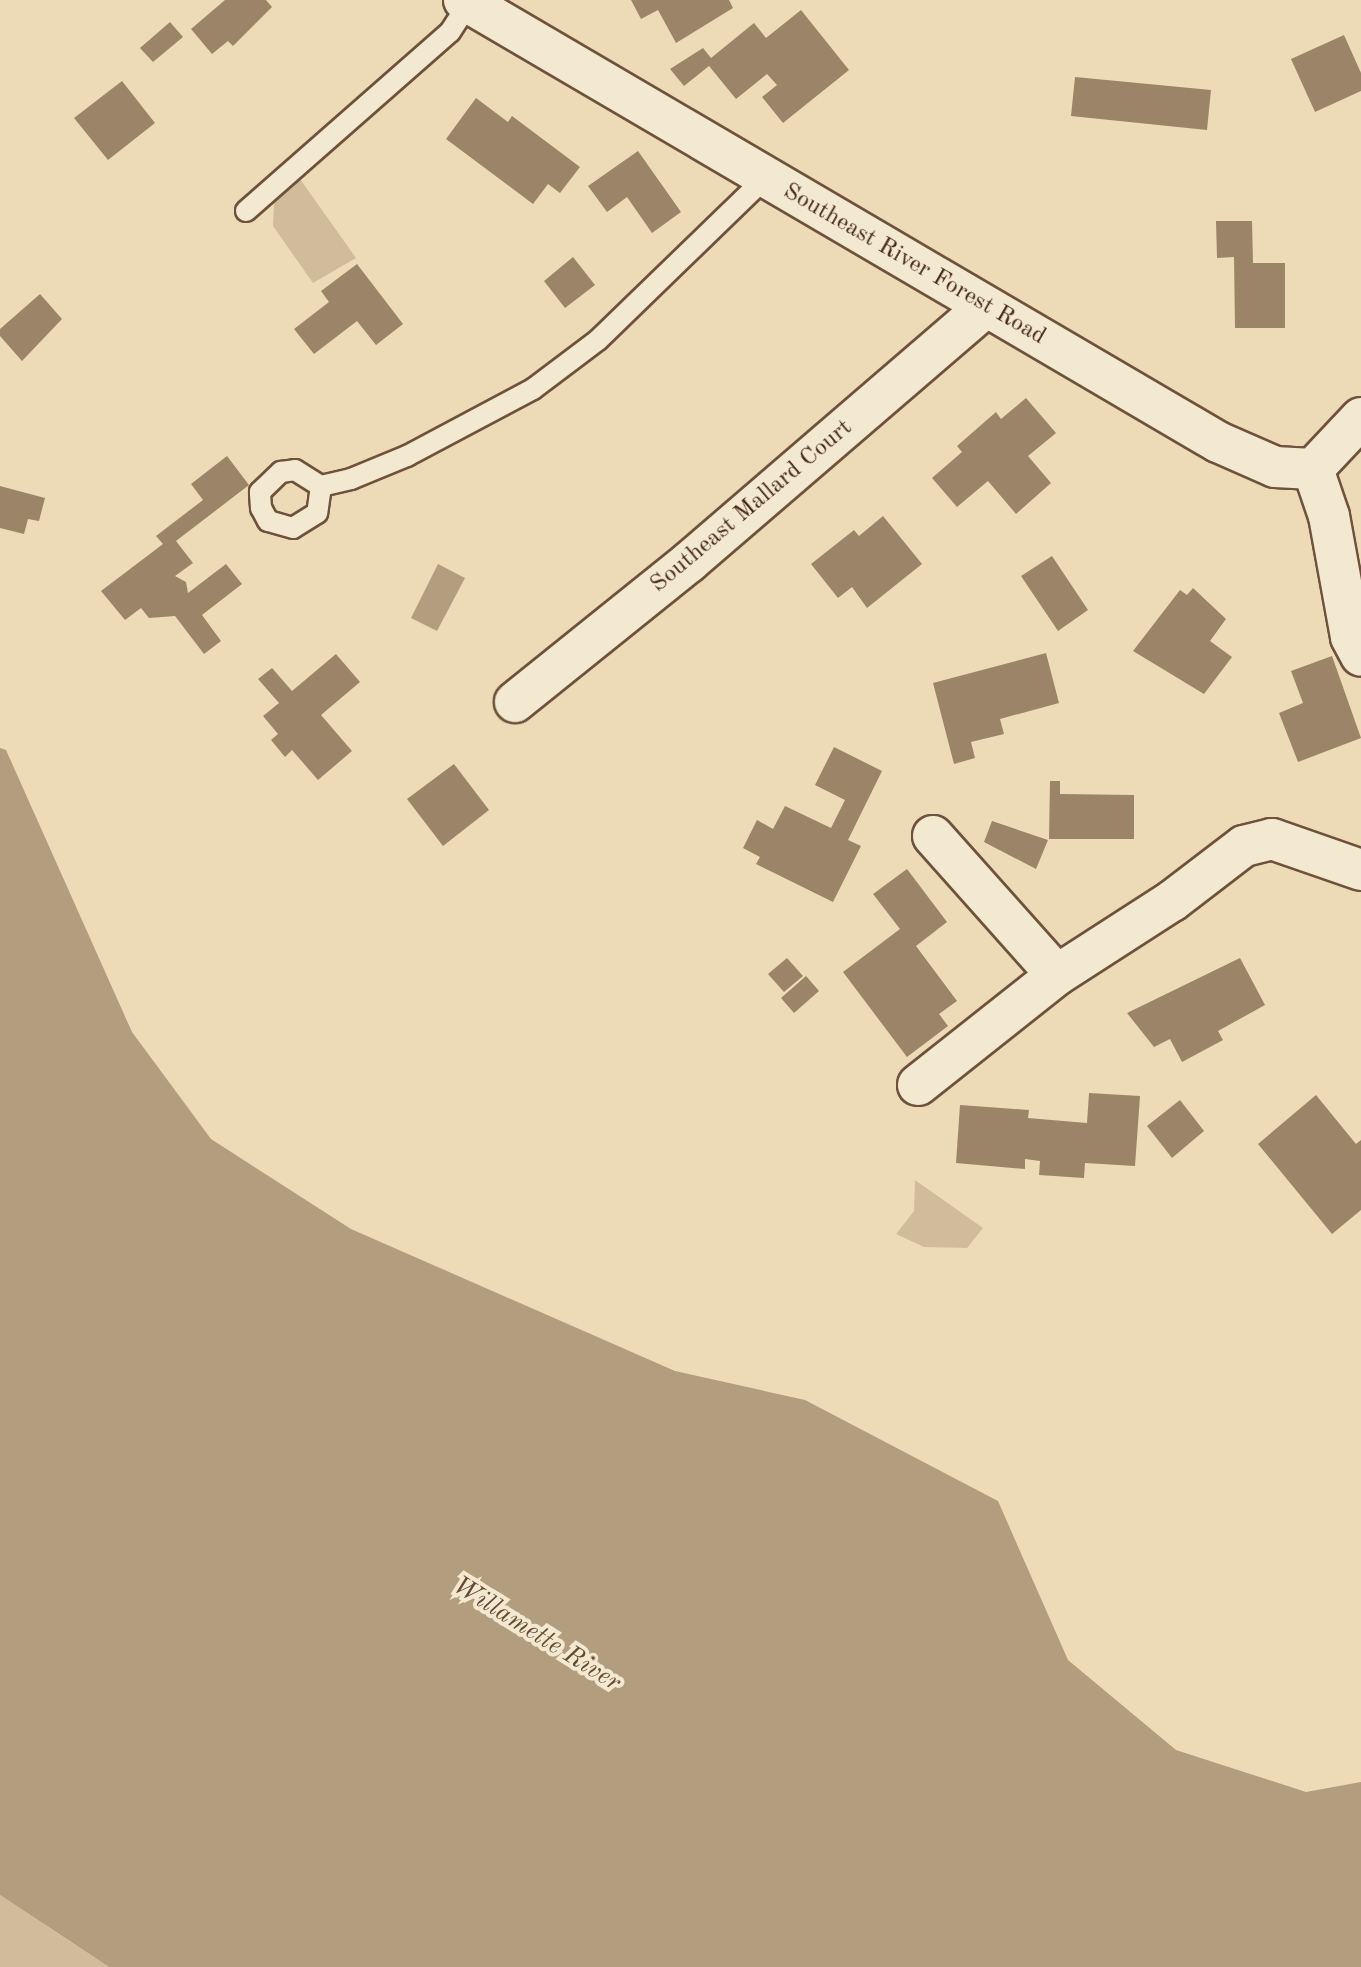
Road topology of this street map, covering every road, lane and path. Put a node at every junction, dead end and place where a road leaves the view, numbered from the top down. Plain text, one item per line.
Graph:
1 (466, 2) edge
2 (765, 178) junction
3 (246, 211) dead end
4 (985, 307) junction
5 (1361, 418) edge
6 (1313, 469) junction
7 (321, 486) dead end
8 (1361, 656) edge
9 (515, 702) dead end
10 (933, 836) dead end
11 (1361, 870) edge
12 (1057, 975) junction
13 (918, 1085) dead end

1 - 2 street, Southeast River Forest Road
1 - 3 lane
2 - 4 street, Southeast River Forest Road
2 - 7 lane
4 - 6 street, Southeast River Forest Road
4 - 9 street, Southeast Mallard Court
5 - 6 street
6 - 8 street
10 - 12 street
11 - 12 street
12 - 13 street

